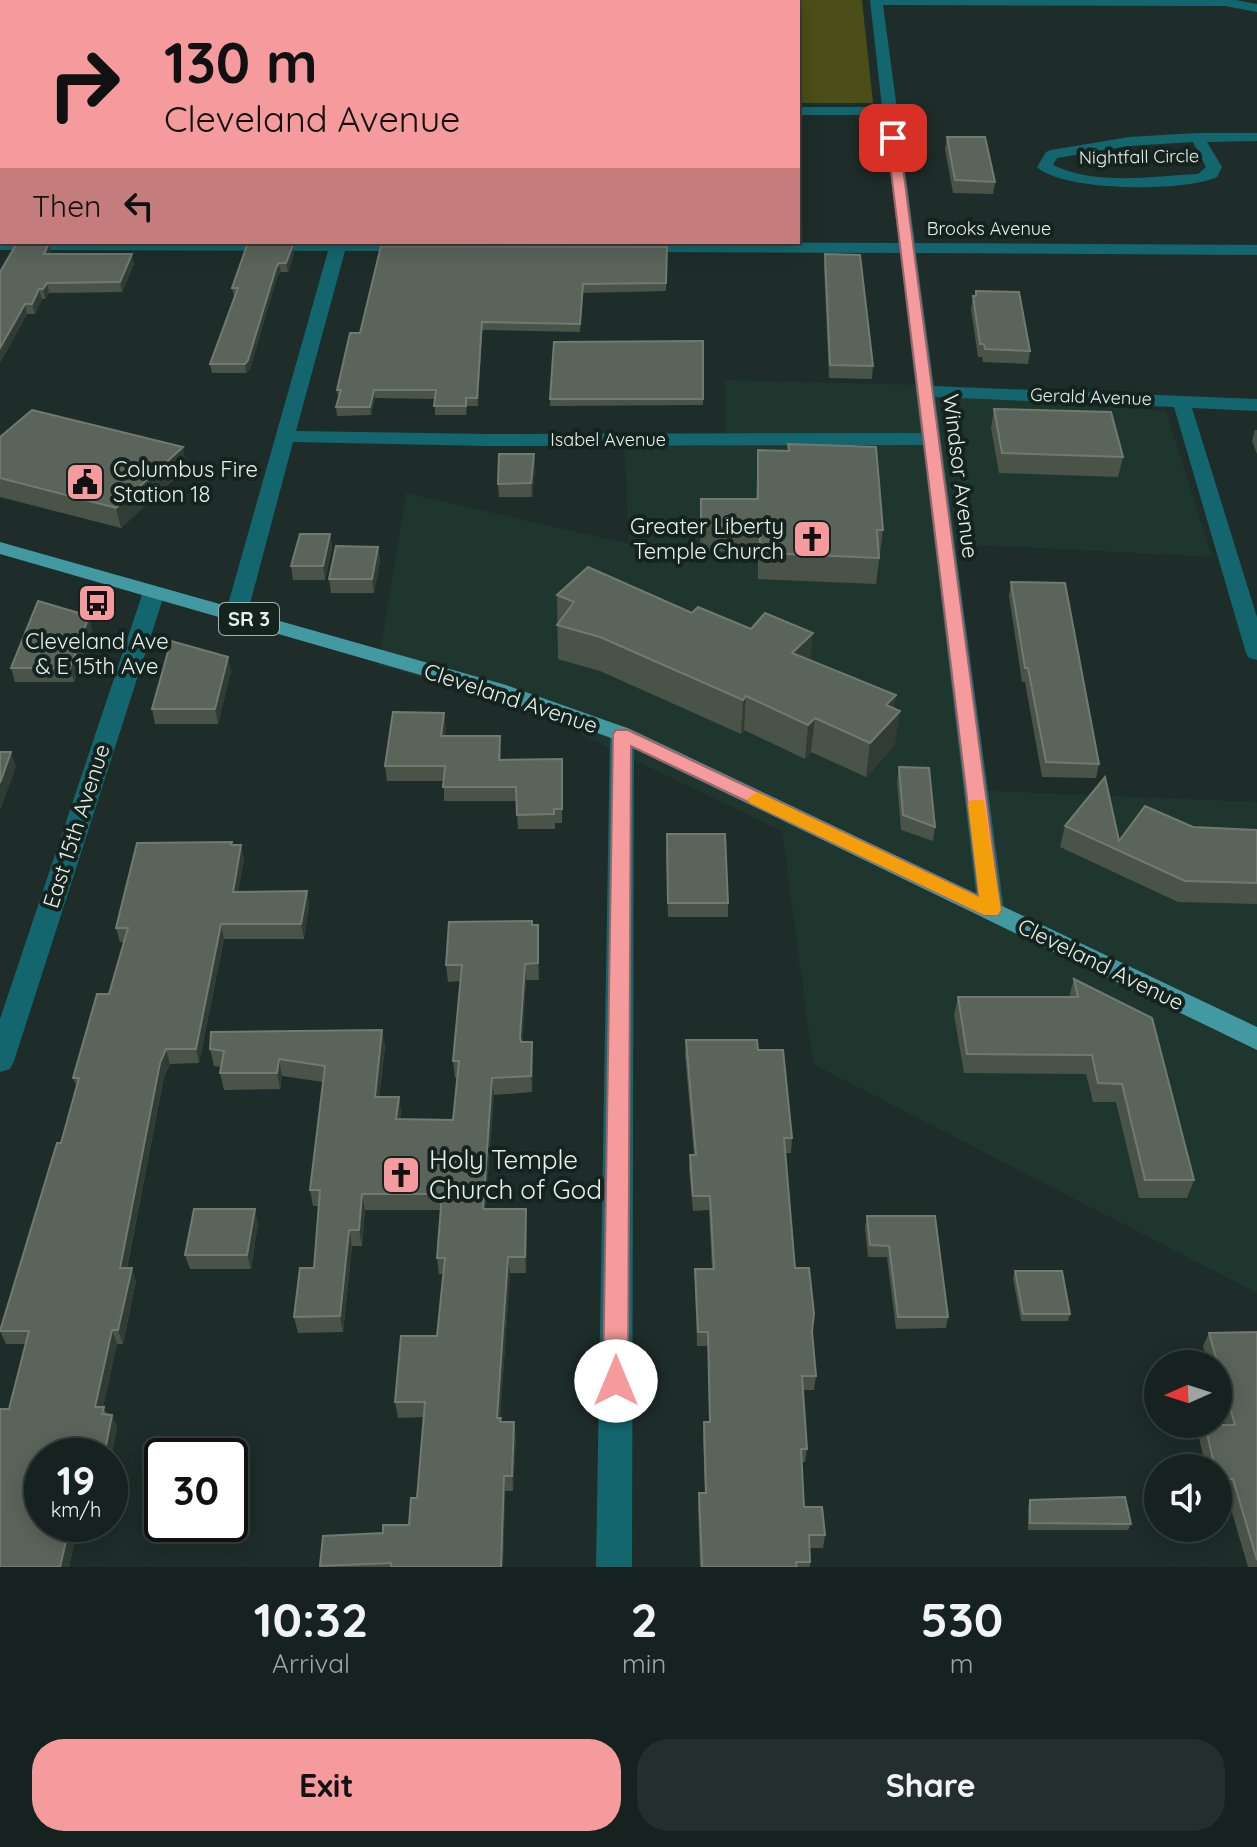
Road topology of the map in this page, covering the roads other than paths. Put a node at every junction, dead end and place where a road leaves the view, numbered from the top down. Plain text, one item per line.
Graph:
1 (876, 0) edge
2 (1256, 7) edge
3 (800, 111) edge
4 (890, 111) junction
5 (1197, 137) junction
6 (1257, 137) edge
7 (338, 244) edge
8 (0, 245) edge
9 (433, 247) edge
10 (621, 247) edge
11 (905, 249) junction
12 (1257, 250) edge
13 (926, 391) junction
14 (1181, 401) junction
15 (1257, 405) edge
16 (285, 436) junction
17 (931, 439) junction
18 (0, 548) edge
19 (154, 592) junction
20 (236, 615) junction
21 (1257, 653) edge
22 (622, 734) junction
23 (991, 910) junction
24 (1257, 1039) edge
25 (0, 1061) edge
26 (614, 1567) edge

1 - 2 street
1 - 4 street, Windsor Avenue
3 - 4 street
4 - 11 street, Windsor Avenue
5 - 5 street, Nightfall Circle
5 - 6 street, Nightfall Circle
7 - 8 street
7 - 9 street
7 - 16 street
10 - 11 street, Brooks Avenue
11 - 12 street, Brooks Avenue
11 - 13 street, Windsor Avenue
13 - 14 street, Gerald Avenue
13 - 17 street, Windsor Avenue
14 - 15 street, Gerald Avenue
14 - 21 street
16 - 17 street, Isabel Avenue
16 - 20 street
17 - 23 street, Windsor Avenue
18 - 19 main road, Cleveland Avenue / SR 3
19 - 20 main road, Cleveland Avenue / SR 3
19 - 25 street, East 15th Avenue
20 - 22 main road, Cleveland Avenue / SR 3
22 - 23 main road, Cleveland Avenue / SR 3
22 - 26 street
23 - 24 main road, Cleveland Avenue / SR 3

